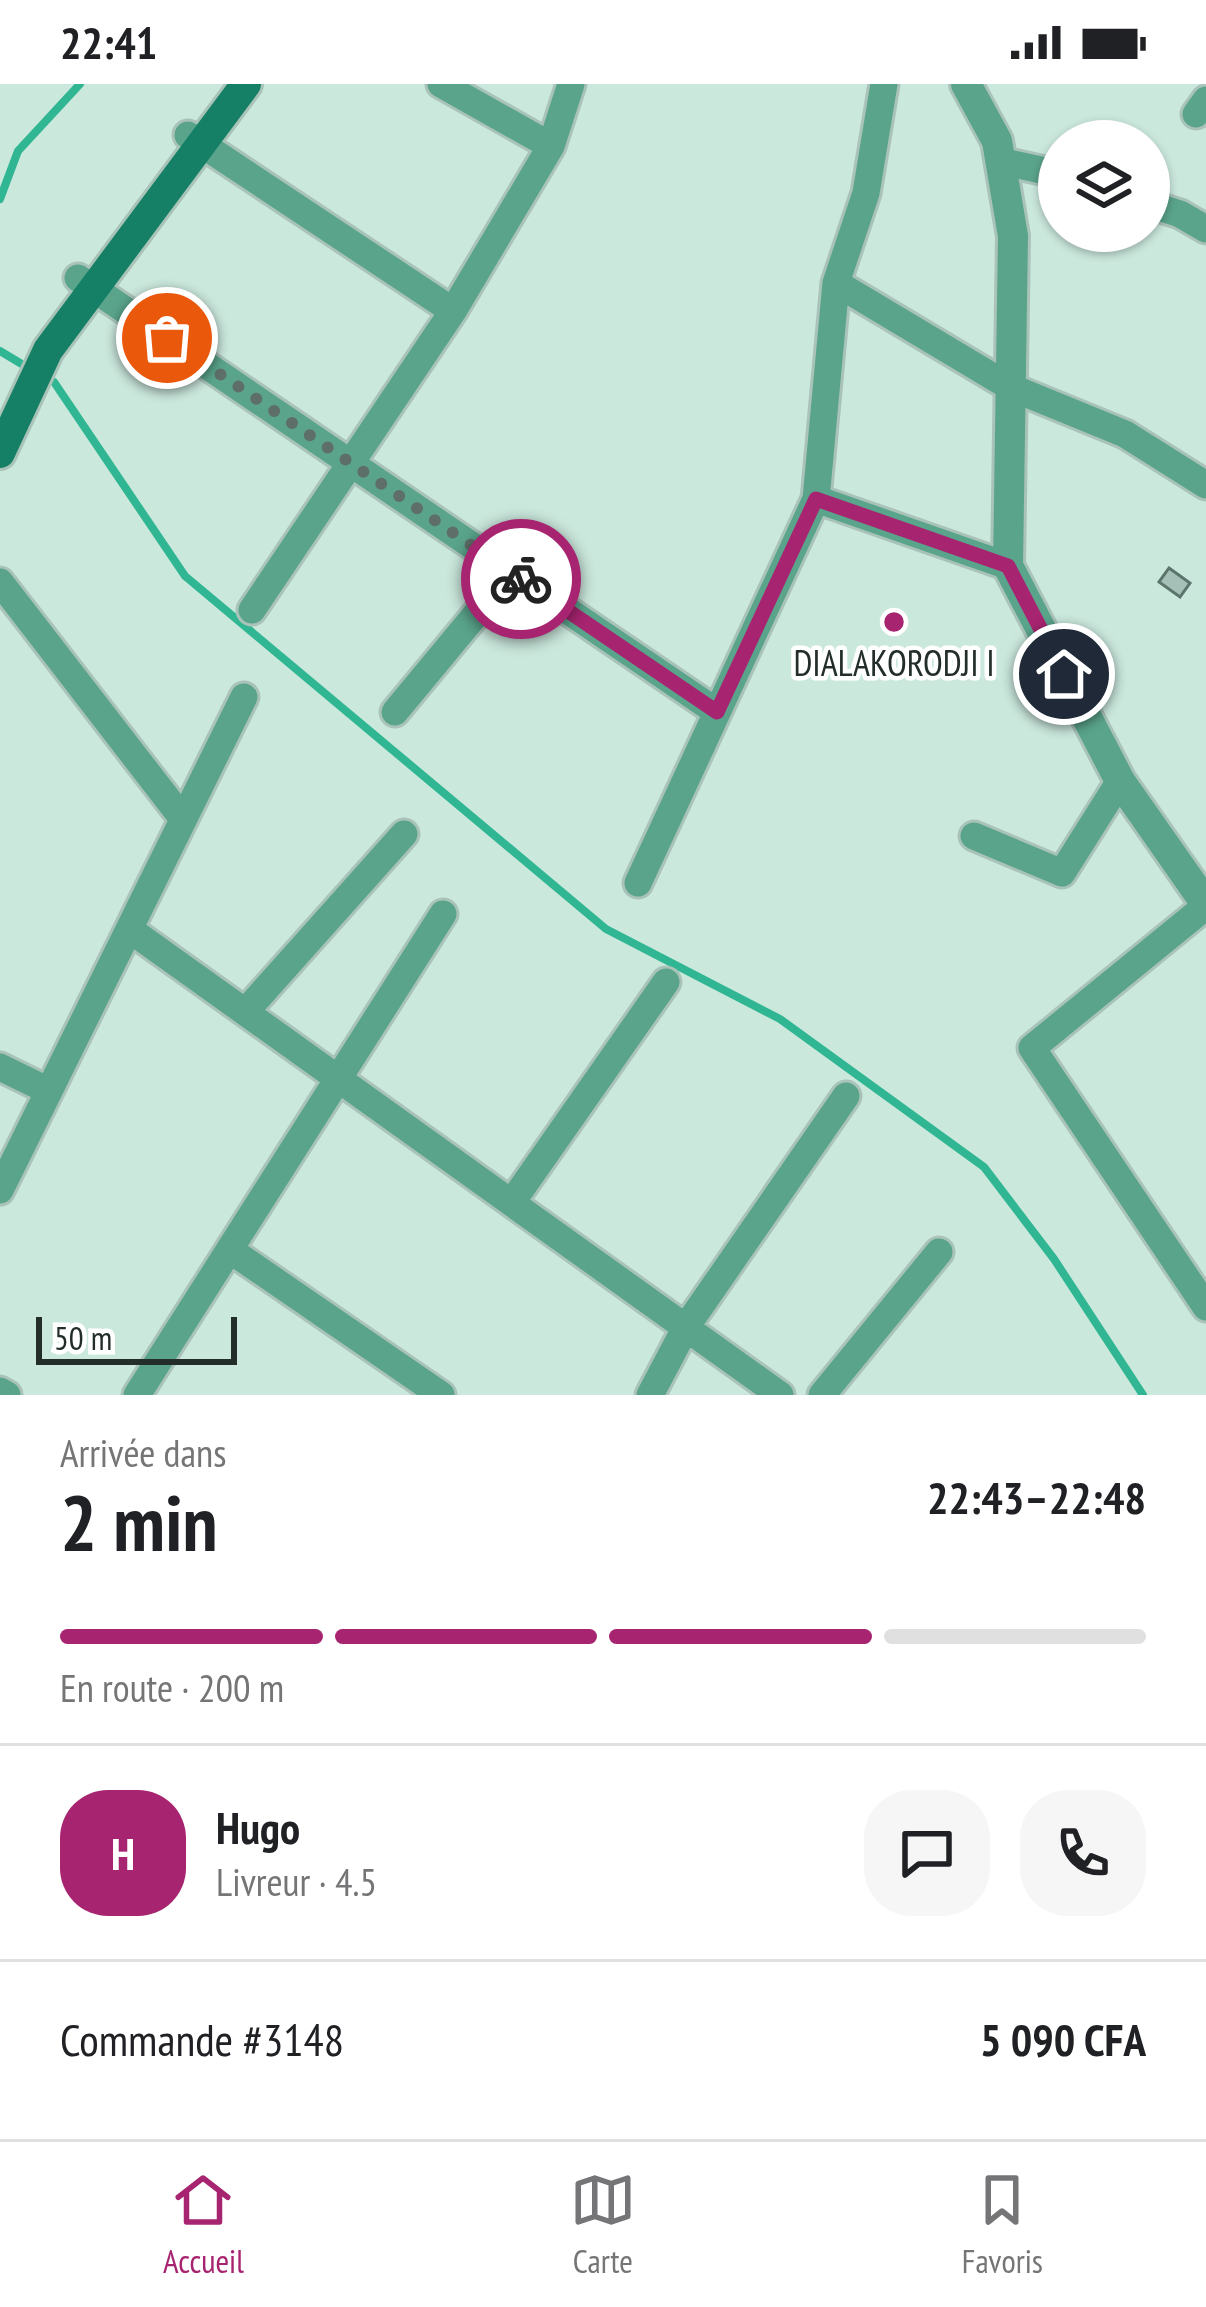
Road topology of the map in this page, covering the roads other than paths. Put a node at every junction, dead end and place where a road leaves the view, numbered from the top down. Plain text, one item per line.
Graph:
1 (231, 84) edge
2 (246, 84) edge
3 (441, 84) edge
4 (572, 84) edge
5 (884, 84) edge
6 (966, 84) edge
7 (194, 139) junction
8 (551, 146) junction
9 (1000, 160) junction
10 (1038, 169) edge
11 (1170, 211) edge
12 (1206, 229) edge
13 (85, 283) junction
14 (836, 283) junction
15 (453, 311) junction
16 (1010, 387) junction
17 (9, 402) edge
18 (0, 453) edge
19 (351, 464) junction
20 (1206, 485) edge
21 (816, 499) junction
22 (1008, 566) junction
23 (511, 572) junction
24 (0, 582) edge
25 (253, 610) dead end
26 (244, 697) dead end
27 (395, 712) dead end
28 (717, 712) junction
29 (1120, 781) junction
30 (184, 819) junction
31 (404, 834) dead end
32 (974, 836) dead end
33 (638, 883) dead end
34 (1206, 905) edge
35 (443, 914) dead end
36 (129, 929) junction
37 (666, 982) dead end
38 (247, 1011) junction
39 (0, 1067) edge
40 (339, 1078) junction
41 (49, 1091) junction
42 (846, 1096) dead end
43 (0, 1190) edge
44 (512, 1202) junction
45 (230, 1250) junction
46 (939, 1252) dead end
47 (1206, 1307) edge
48 (686, 1327) junction
49 (431, 1392) edge
50 (137, 1395) edge
51 (650, 1395) edge
52 (780, 1395) edge
53 (822, 1395) edge

1 - 7 main road
2 - 7 main road
3 - 8 street
4 - 8 street
5 - 14 street
6 - 9 street
7 - 13 main road
7 - 15 street
8 - 15 street
9 - 10 street
9 - 16 street
11 - 12 street
13 - 17 main road
13 - 19 street
14 - 16 street
14 - 21 street
15 - 19 street
16 - 20 street
16 - 22 street
17 - 18 main road
19 - 23 street
19 - 25 street
21 - 22 street
21 - 28 street
22 - 29 street
23 - 27 street
23 - 28 street
24 - 30 street
26 - 30 street
28 - 33 street
29 - 32 street
29 - 34 street
30 - 36 street
31 - 38 street
34 - 47 street
35 - 40 street
36 - 38 street
36 - 41 street
37 - 44 street
38 - 40 street
39 - 41 street
40 - 44 street
40 - 45 street
41 - 43 street
42 - 48 street
44 - 48 street
45 - 49 street
45 - 50 street
46 - 53 street
48 - 51 street
48 - 52 street

